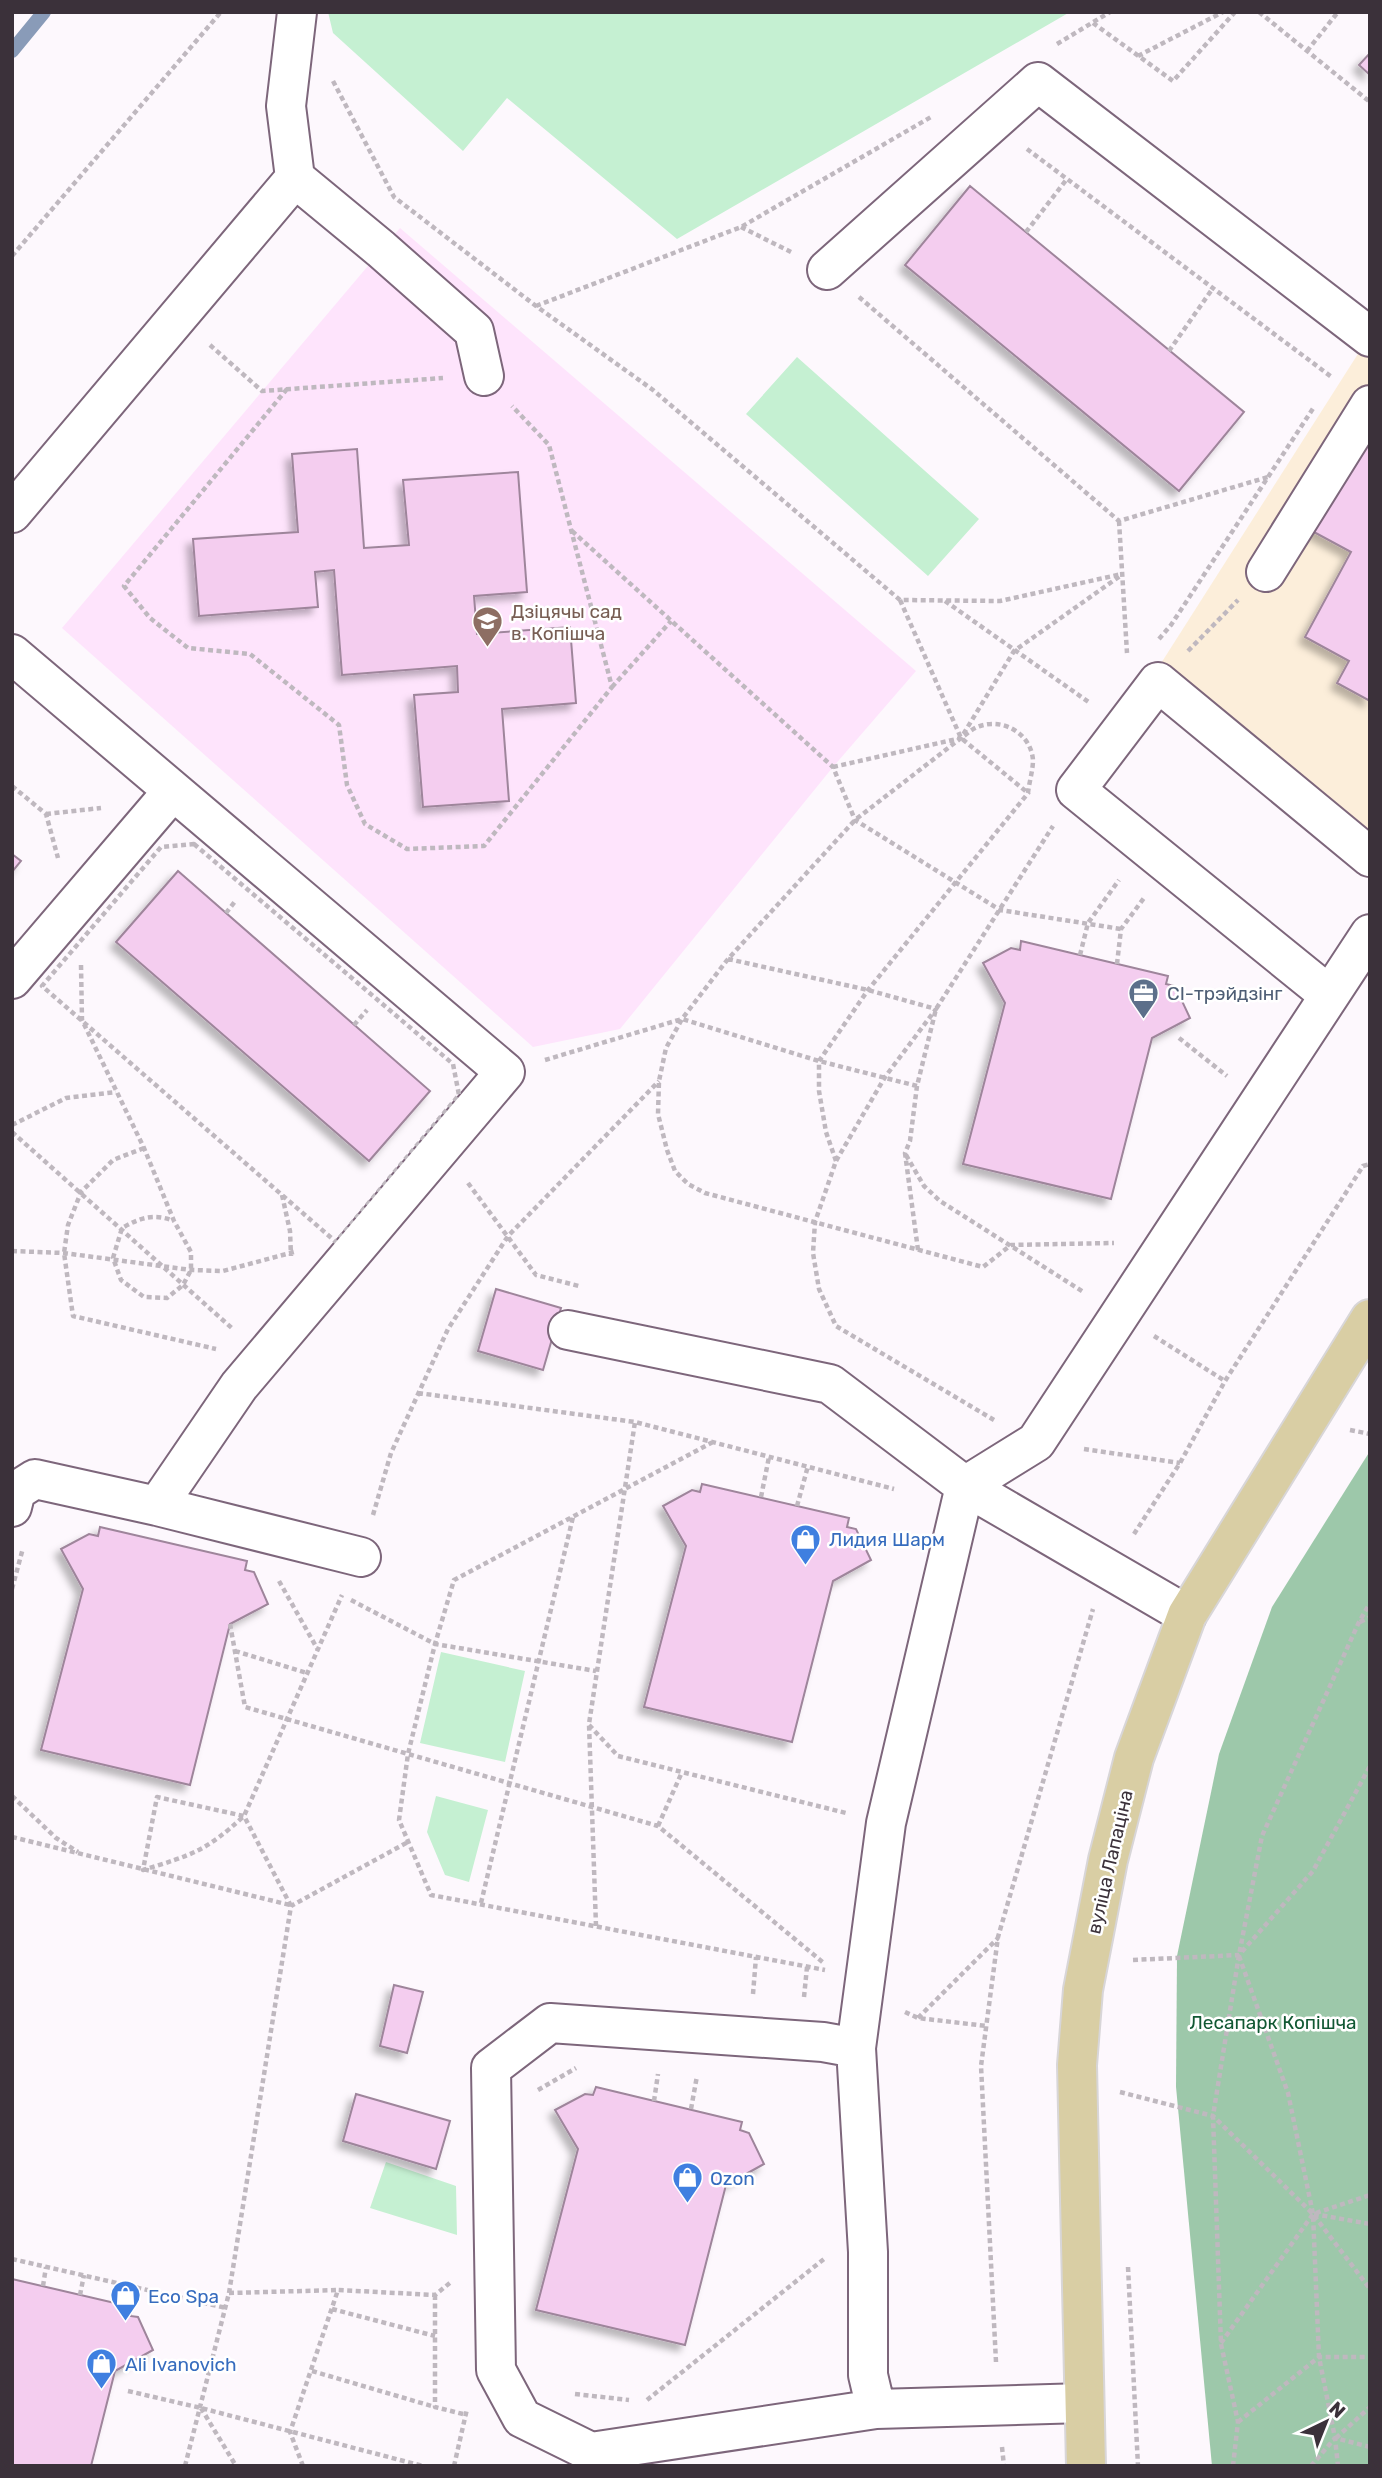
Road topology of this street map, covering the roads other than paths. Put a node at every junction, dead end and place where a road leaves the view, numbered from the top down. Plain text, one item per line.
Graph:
1 (297, 12) edge
2 (295, 178) junction
3 (827, 270) road end
4 (1370, 337) edge
5 (484, 376) road end
6 (1370, 404) edge
7 (12, 513) edge
8 (1266, 572) road end
9 (12, 654) edge
10 (172, 792) junction
11 (1370, 857) edge
12 (1370, 934) edge
13 (12, 979) edge
14 (1329, 995) junction
15 (1370, 1319) edge
16 (568, 1331) road end
17 (965, 1486) junction
18 (157, 1506) junction
19 (12, 1507) edge
20 (361, 1557) road end
21 (1187, 1615) junction
22 (856, 2048) junction
23 (1084, 2403) junction
24 (876, 2409) junction
25 (1086, 2466) edge

1 - 2 street
2 - 5 street
2 - 7 street
3 - 4 street
6 - 8 street
9 - 10 street
10 - 13 street
10 - 18 street
11 - 14 street
12 - 14 street
14 - 17 street
15 - 21 main road, вуліца Лапаціна
16 - 17 street
17 - 21 street
17 - 22 street
18 - 19 street
18 - 20 street
21 - 23 main road, вуліца Лапаціна
22 - 24 street
22 - 24 street
23 - 24 street
23 - 25 main road, вуліца Лапаціна

